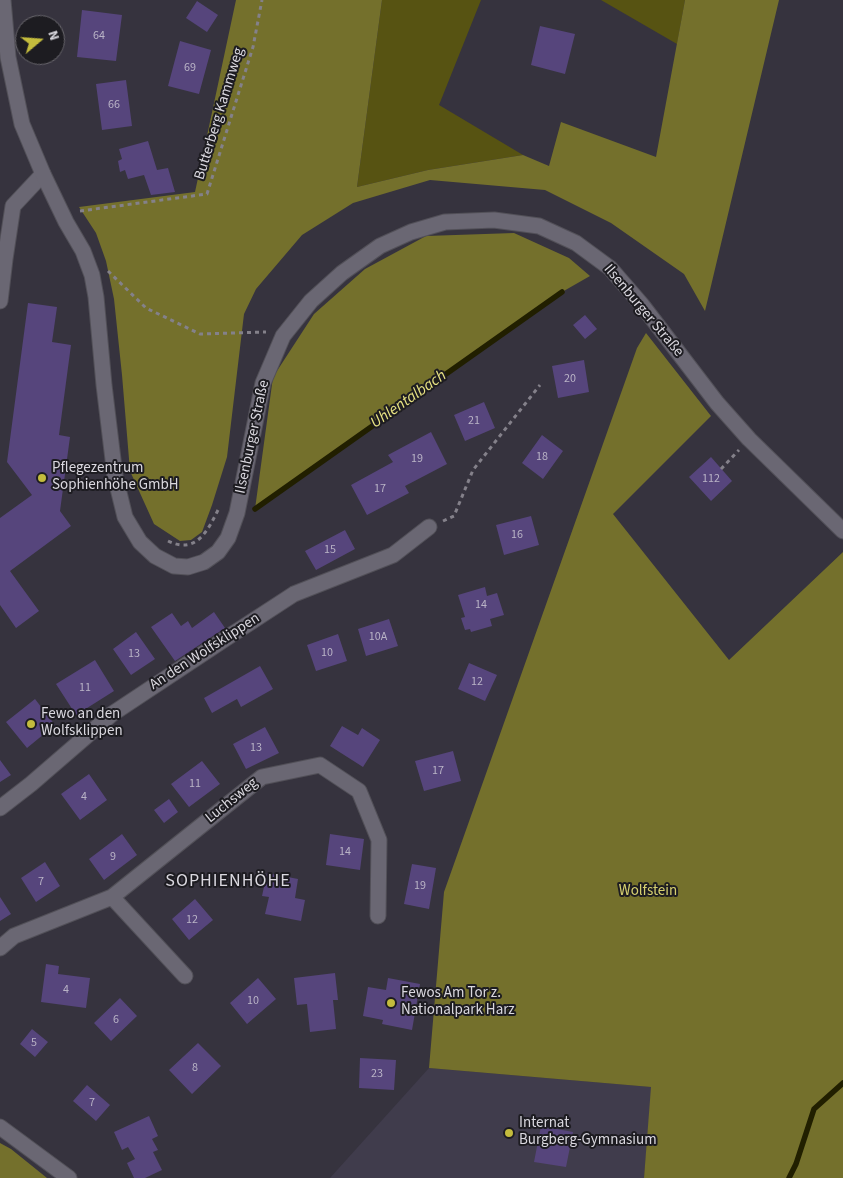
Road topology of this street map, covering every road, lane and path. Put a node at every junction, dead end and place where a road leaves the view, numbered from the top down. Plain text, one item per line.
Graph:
1 (3, 0) edge
2 (262, 0) edge
3 (43, 174) junction
4 (77, 211) dead end
5 (2, 259) edge
6 (106, 268) dead end
7 (0, 301) edge
8 (270, 332) dead end
9 (540, 385) dead end
10 (749, 439) junction
11 (721, 469) dead end
12 (222, 500) dead end
13 (429, 527) joint
14 (843, 531) edge
15 (164, 538) dead end
16 (0, 808) edge
17 (112, 897) junction
18 (378, 916) dead end
19 (0, 948) edge
20 (185, 976) dead end
21 (0, 1127) edge
22 (69, 1178) edge

1 - 3 main road, Ilsenburger Straße
2 - 4 path, Butterberg Kammweg
3 - 5 main road
3 - 10 main road, Ilsenburger Straße
5 - 7 main road
6 - 8 path
9 - 13 path
10 - 11 path
10 - 14 main road, Ilsenburger Straße
12 - 15 path
13 - 16 main road, An den Wolfsklippen
17 - 18 main road, Luchsweg
17 - 19 main road, Luchsweg
17 - 20 main road
21 - 22 main road

